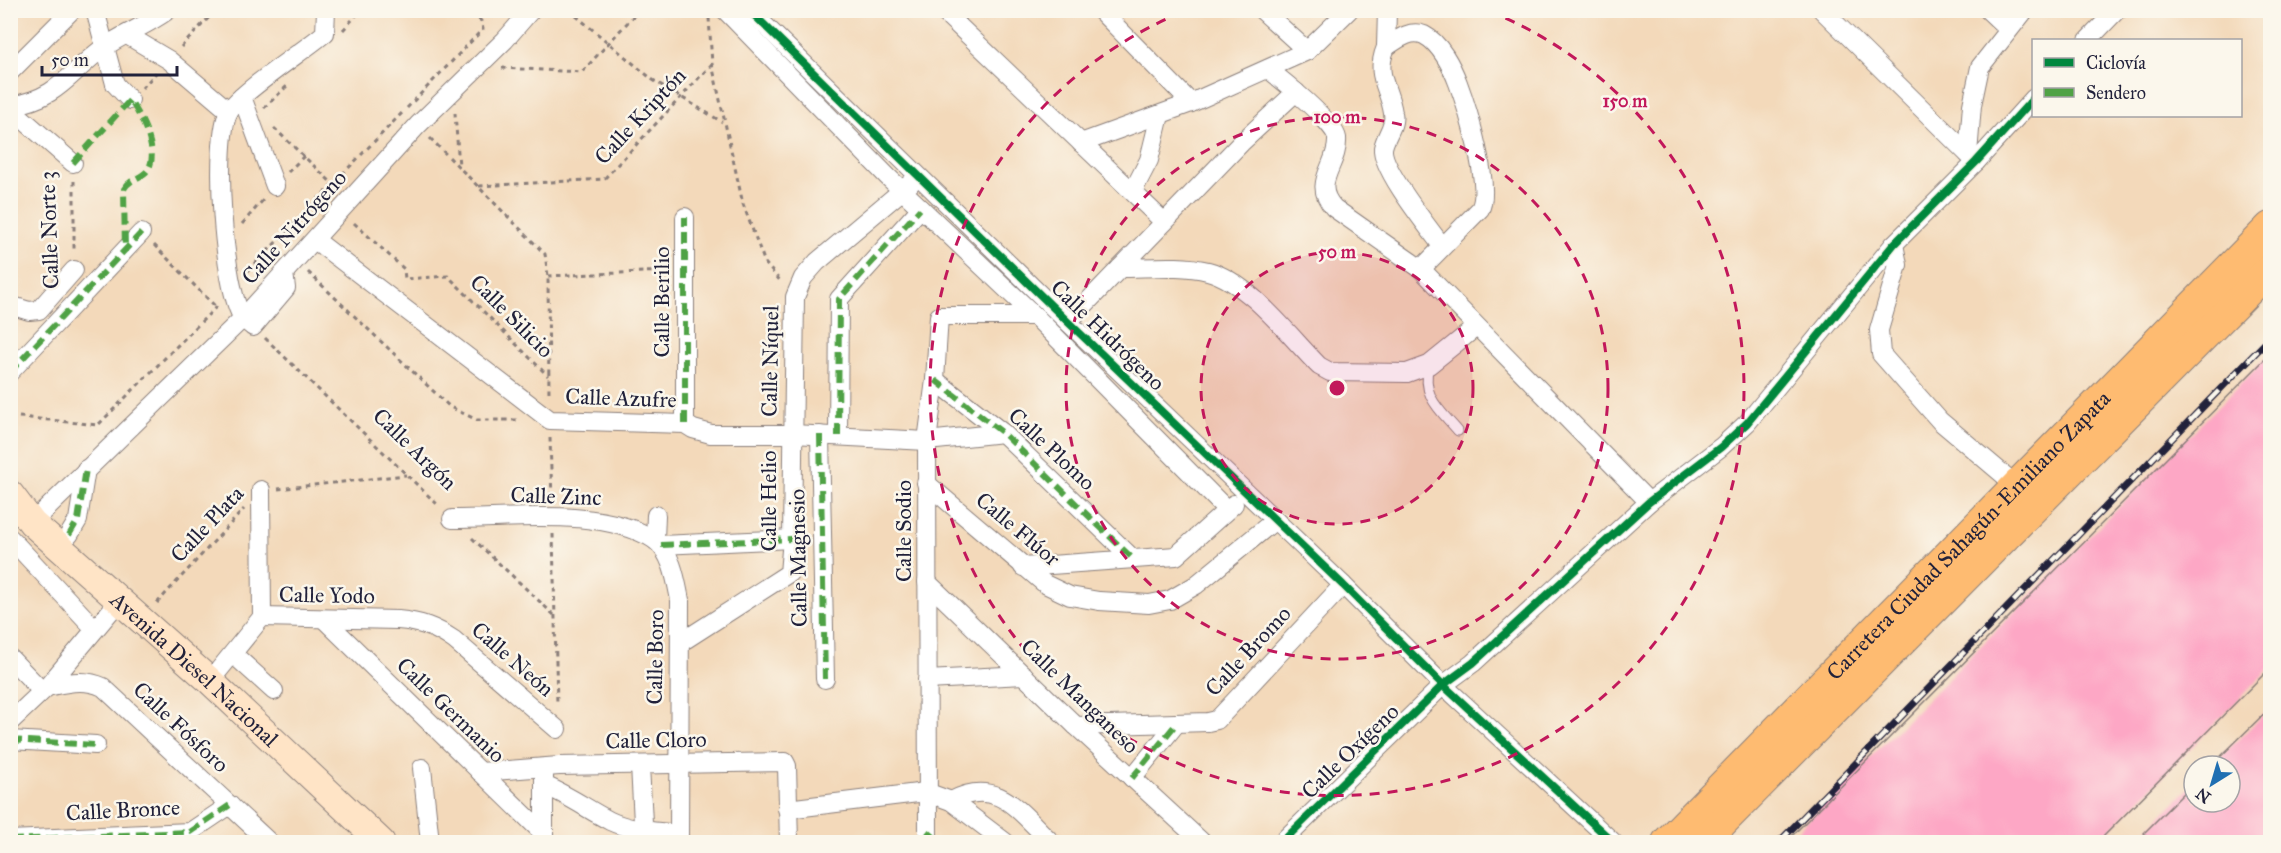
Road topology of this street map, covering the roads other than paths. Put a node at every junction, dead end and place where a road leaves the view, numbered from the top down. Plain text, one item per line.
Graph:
1 (72, 10) edge
2 (95, 10) edge
3 (168, 10) edge
4 (326, 10) edge
5 (725, 10) edge
6 (749, 10) edge
7 (942, 10) edge
8 (1100, 10) edge
9 (1262, 10) edge
10 (1349, 10) edge
11 (1387, 10) edge
12 (1822, 10) edge
13 (1988, 10) edge
14 (2025, 10) edge
15 (528, 12) edge
16 (2112, 12) edge
17 (2008, 29) junction
18 (127, 35) junction
19 (2089, 39) edge
20 (1386, 47) junction
21 (104, 48) junction
22 (1307, 51) junction
23 (1268, 69) junction
24 (10, 72) edge
25 (1296, 92) junction
26 (130, 100) dead end
27 (2032, 100) edge
28 (1191, 103) junction
29 (235, 104) junction
30 (10, 107) edge
31 (1160, 115) junction
32 (1082, 143) junction
33 (1972, 158) junction
34 (73, 163) road end
35 (919, 177) junction
36 (275, 186) dead end
37 (902, 190) junction
38 (1133, 191) junction
39 (920, 209) junction
40 (685, 217) dead end
41 (1164, 222) junction
42 (2271, 227) edge
43 (143, 235) road end
44 (315, 240) junction
45 (1894, 244) junction
46 (1442, 246) junction
47 (1120, 268) junction
48 (1421, 269) junction
49 (2271, 269) edge
50 (74, 270) road end
51 (10, 305) edge
52 (1035, 316) junction
53 (248, 322) junction
54 (1068, 322) junction
55 (1476, 327) junction
56 (1429, 365) junction
57 (10, 372) edge
58 (936, 380) junction
59 (685, 424) junction
60 (1458, 431) dead end
61 (1003, 433) junction
62 (793, 434) junction
63 (829, 436) junction
64 (927, 441) junction
65 (86, 469) junction
66 (926, 483) junction
67 (2017, 486) junction
68 (261, 490) road end
69 (10, 494) edge
70 (1247, 494) junction
71 (1649, 502) junction
72 (1227, 510) junction
73 (656, 515) dead end
74 (453, 519) road end
75 (1275, 520) junction
76 (21, 531) edge
77 (69, 535) dead end
78 (792, 539) junction
79 (658, 542) junction
80 (1132, 558) junction
81 (1023, 567) junction
82 (927, 582) junction
83 (1343, 585) junction
84 (119, 601) junction
85 (262, 617) junction
86 (325, 620) junction
87 (436, 628) joint
88 (95, 629) junction
89 (680, 644) junction
90 (233, 654) junction
91 (10, 658) edge
92 (1024, 675) junction
93 (825, 679) dead end
94 (927, 680) junction
95 (210, 681) junction
96 (1443, 685) junction
97 (45, 689) junction
98 (274, 691) dead end
99 (10, 722) edge
100 (1176, 724) junction
101 (1076, 726) junction
102 (557, 729) dead end
103 (10, 740) edge
104 (96, 745) dead end
105 (640, 765) junction
106 (677, 765) junction
107 (422, 768) dead end
108 (480, 772) junction
109 (544, 776) junction
110 (1132, 778) junction
111 (927, 792) junction
112 (951, 801) junction
113 (230, 805) junction
114 (787, 809) junction
115 (644, 836) edge
116 (544, 838) edge
117 (679, 838) edge
118 (932, 839) edge
119 (10, 840) edge
120 (269, 843) edge
121 (381, 843) edge
122 (430, 843) edge
123 (789, 843) edge
124 (1005, 843) edge
125 (1051, 843) edge
126 (1202, 843) edge
127 (1282, 843) edge
128 (1613, 843) edge
129 (1667, 843) edge
130 (1703, 843) edge

1 - 24 street
2 - 21 street
3 - 18 street
4 - 29 street
5 - 37 street
6 - 35 street, Calle Hidrógeno
7 - 32 street
8 - 28 street
9 - 22 street
10 - 22 street
11 - 20 street
12 - 33 street
13 - 17 street
14 - 17 street
15 - 44 street, Calle Nitrógeno
16 - 19 street
17 - 33 street
18 - 21 street
18 - 29 street
20 - 46 street
20 - 46 street
21 - 26 street
21 - 30 street
22 - 23 street
23 - 25 street
23 - 28 street
25 - 41 street
25 - 48 street
27 - 33 street, Calle Oxígeno
28 - 31 street
29 - 36 street
29 - 53 street
30 - 34 street, Calle Norte 3
31 - 32 street
31 - 38 street
32 - 38 street
33 - 45 street, Calle Oxígeno
35 - 37 street, Calle Níquel
35 - 54 street, Calle Hidrógeno
37 - 39 street
37 - 62 street, Calle Níquel
38 - 41 street
39 - 52 street
39 - 63 street, Calle Magnesio
40 - 59 street, Calle Berilio
41 - 47 street
42 - 67 main road, Carretera Ciudad Sahagún-Emiliano Zapata
43 - 57 street
44 - 53 street, Calle Nitrógeno
44 - 59 street, Calle Azufre
45 - 67 street
45 - 71 street, Calle Oxígeno
46 - 48 street
47 - 54 street
47 - 56 street
48 - 55 street
49 - 130 main road, Carretera Ciudad Sahagún-Emiliano Zapata
50 - 51 street
52 - 58 street, Calle Sodio
52 - 72 street
53 - 65 street, Calle Nitrógeno
54 - 70 street, Calle Hidrógeno
55 - 56 street
55 - 71 street
56 - 60 lane
58 - 61 street, Calle Plomo
58 - 64 street, Calle Sodio
59 - 62 street, Calle Azufre
61 - 64 street, Calle Azufre
61 - 80 street, Calle Plomo
62 - 63 street, Calle Azufre
62 - 78 street, Calle Helio
63 - 64 street, Calle Azufre
63 - 93 street, Calle Magnesio
64 - 66 street, Calle Sodio
65 - 76 street, Calle Nitrógeno
65 - 77 street
66 - 81 street, Calle Flúor
66 - 82 street, Calle Sodio
67 - 129 main road, Carretera Ciudad Sahagún-Emiliano Zapata
68 - 85 street
69 - 76 street, Avenida Diesel Nacional
70 - 72 street
70 - 75 street, Calle Hidrógeno
71 - 96 street, Calle Oxígeno
72 - 80 street
73 - 79 street, Calle Boro
74 - 79 street, Calle Zinc
75 - 81 street, Calle Flúor
75 - 83 street, Calle Hidrógeno
76 - 84 street, Avenida Diesel Nacional
76 - 88 street
78 - 79 street, Calle Zinc
78 - 89 street, Calle Helio
79 - 89 street, Calle Boro
80 - 81 street
82 - 92 street, Calle Manganeso
82 - 94 street, Calle Sodio
83 - 96 street, Calle Hidrógeno
83 - 100 street, Calle Bromo
84 - 88 street
84 - 95 street, Avenida Diesel Nacional
85 - 86 street, Calle Yodo
85 - 90 street, Calle Yodo
86 - 87 street, Calle Yodo
86 - 108 street, Calle Germanio
87 - 102 street, Calle Neón
88 - 97 street
89 - 106 street, Calle Boro
90 - 95 street, Calle Yodo
90 - 98 street
91 - 97 street
92 - 94 street
92 - 101 street, Calle Manganeso
94 - 111 street, Calle Sodio
95 - 121 street, Avenida Diesel Nacional
96 - 127 street, Calle Oxígeno
96 - 128 street, Calle Hidrógeno
97 - 99 street
97 - 113 street, Calle Fósforo
100 - 101 street, Calle Bromo
100 - 110 street
101 - 110 street, Calle Manganeso
103 - 104 street
105 - 106 street, Calle Cloro
105 - 109 street, Calle Cloro
105 - 115 street
106 - 114 street, Calle Cloro
106 - 117 street, Calle Boro
107 - 122 street
108 - 109 street, Calle Cloro
108 - 116 street, Calle Germanio
109 - 115 street
109 - 116 street
110 - 126 street, Calle Manganeso
111 - 112 street
111 - 114 street
111 - 118 street, Calle Sodio
112 - 124 street
112 - 125 street
113 - 119 street, Calle Bronce
113 - 120 street, Calle Fósforo
114 - 123 street, Calle Cloro
115 - 117 street

